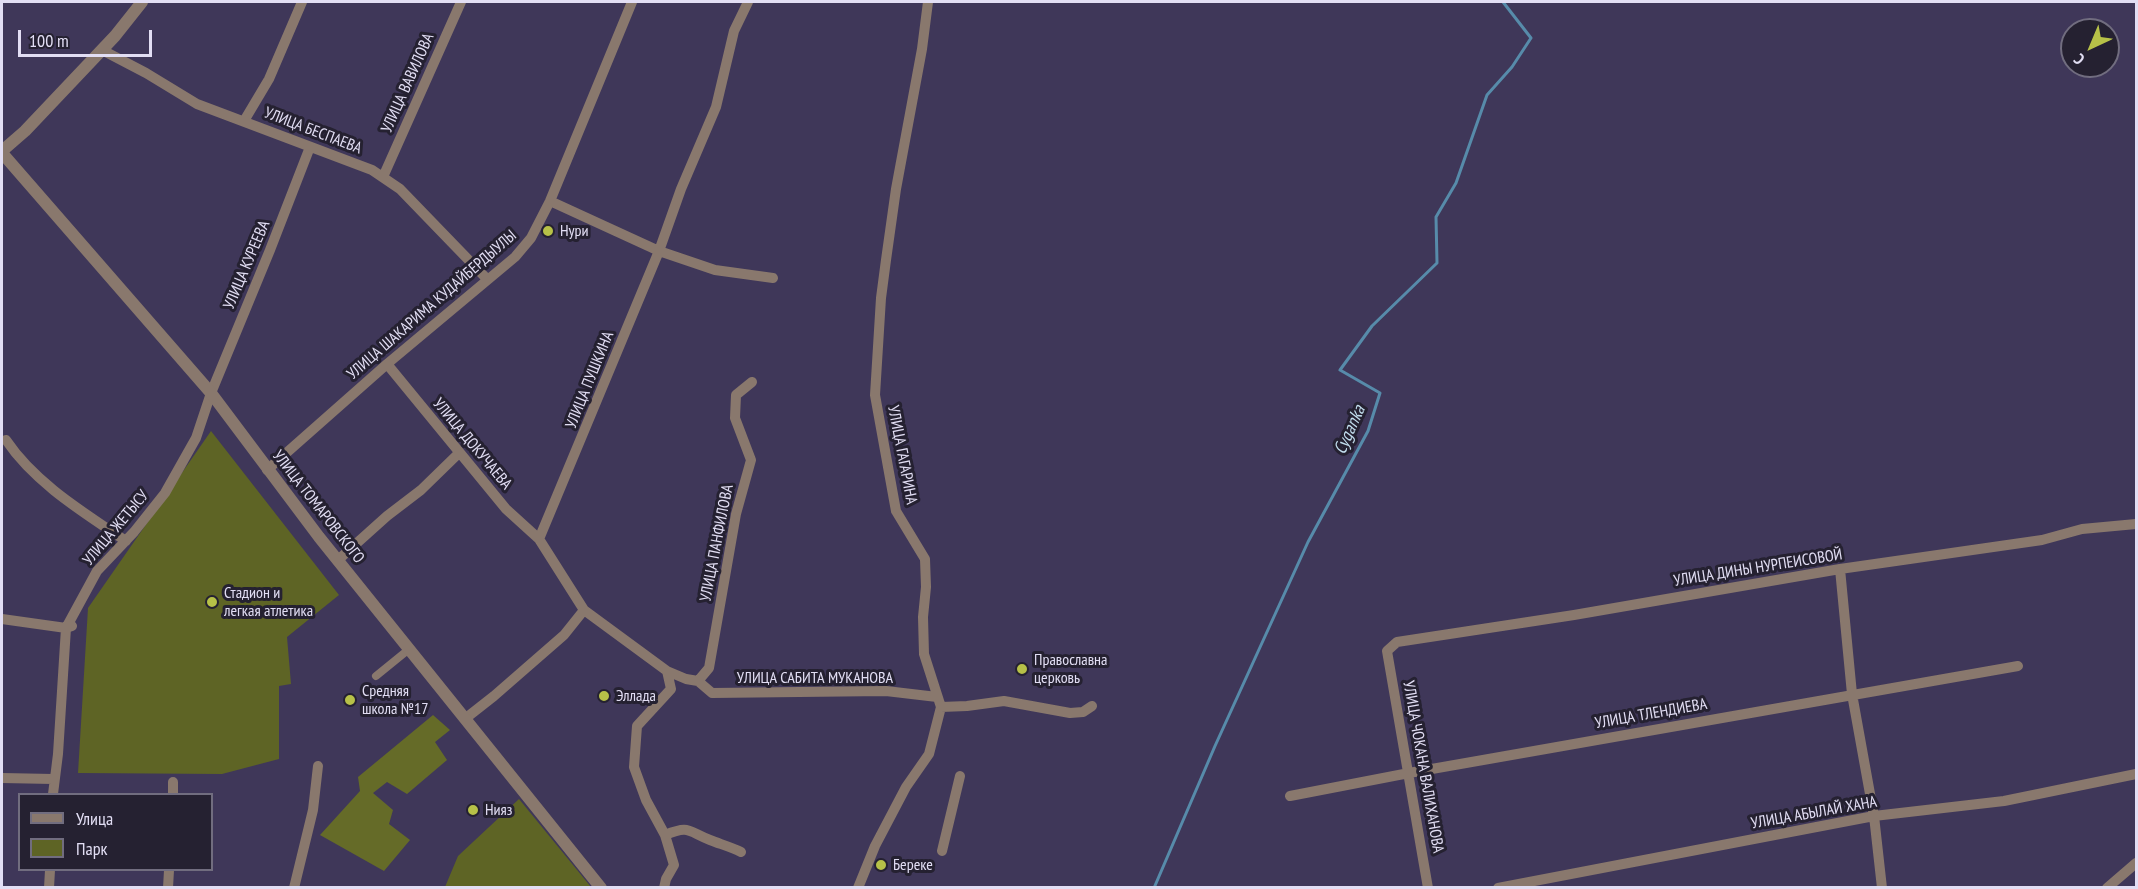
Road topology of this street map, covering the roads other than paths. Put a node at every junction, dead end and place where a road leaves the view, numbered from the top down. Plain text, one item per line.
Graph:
1 (142, 2) edge
2 (302, 2) edge
3 (461, 2) edge
4 (632, 2) edge
5 (747, 2) edge
6 (928, 2) edge
7 (102, 50) junction
8 (244, 121) junction
9 (310, 147) junction
10 (2, 152) edge
11 (383, 177) junction
12 (550, 201) junction
13 (659, 251) junction
14 (773, 278) dead end
15 (487, 279) junction
16 (387, 364) junction
17 (752, 382) dead end
18 (211, 393) junction
19 (6, 440) dead end
20 (459, 453) junction
21 (267, 470) junction
22 (2136, 524) edge
23 (539, 539) junction
24 (126, 541) junction
25 (338, 560) junction
26 (1840, 569) junction
27 (584, 610) junction
28 (2, 619) edge
29 (70, 627) junction
30 (408, 650) junction
31 (1388, 651) joint
32 (2018, 666) dead end
33 (668, 670) junction
34 (376, 676) dead end
35 (686, 679) junction
36 (698, 681) junction
37 (671, 689) junction
38 (1852, 694) junction
39 (939, 702) junction
40 (1092, 706) dead end
41 (466, 718) junction
42 (318, 766) dead end
43 (1409, 772) junction
44 (2136, 774) edge
45 (960, 776) dead end
46 (2, 778) edge
47 (53, 779) junction
48 (173, 782) dead end
49 (52, 793) edge
50 (173, 793) edge
51 (1290, 796) dead end
52 (1874, 816) junction
53 (665, 835) junction
54 (942, 851) dead end
55 (741, 852) dead end
56 (2136, 863) edge
57 (50, 871) edge
58 (169, 871) edge
59 (50, 888) edge
60 (168, 888) edge
61 (294, 888) edge
62 (601, 888) edge
63 (664, 888) edge
64 (858, 888) edge
65 (1428, 888) edge
66 (1498, 888) edge
67 (1882, 888) edge
68 (2107, 888) edge

1 - 7 street
2 - 8 street
3 - 11 street, УЛИЦА ВАВИЛОВА
4 - 12 street, УЛИЦА ШАКАРИМА КУДАЙБЕРДЫУЛЫ
5 - 13 street, УЛИЦА ПУШКИНА
6 - 39 street, УЛИЦА ГАГАРИНА
7 - 8 street, УЛИЦА БЕСПАЕВА
7 - 10 street
8 - 9 street, УЛИЦА БЕСПАЕВА
9 - 11 street, УЛИЦА БЕСПАЕВА
9 - 18 street, УЛИЦА КУРЕЕВА
10 - 18 street, УЛИЦА ТОМАРОВСКОГО
11 - 15 street, УЛИЦА БЕСПАЕВА
12 - 13 street
12 - 15 street, УЛИЦА ШАКАРИМА КУДАЙБЕРДЫУЛЫ
13 - 14 street
13 - 23 street, УЛИЦА ПУШКИНА
15 - 16 street, УЛИЦА ШАКАРИМА КУДАЙБЕРДЫУЛЫ
16 - 20 street, УЛИЦА ДОКУЧАЕВА
16 - 21 street, УЛИЦА ШАКАРИМА КУДАЙБЕРДЫУЛЫ
17 - 36 street, УЛИЦА ПАНФИЛОВА
18 - 21 street, УЛИЦА ТОМАРОВСКОГО
18 - 24 street, УЛИЦА ЖЕТЫСУ
19 - 24 street
20 - 23 street, УЛИЦА ДОКУЧАЕВА
20 - 25 street
21 - 25 street, УЛИЦА ТОМАРОВСКОГО
22 - 26 street, УЛИЦА ДИНЫ НУРПЕИСОВОЙ
23 - 27 street
24 - 29 street, УЛИЦА ЖЕТЫСУ
25 - 30 street, УЛИЦА ТОМАРОВСКОГО
26 - 31 street, УЛИЦА ДИНЫ НУРПЕИСОВОЙ
26 - 38 street
27 - 33 street, УЛИЦА САБИТА МУКАНОВА
27 - 41 street
28 - 29 street
29 - 47 street, УЛИЦА ЖЕТЫСУ
30 - 34 street
30 - 41 street, УЛИЦА ТОМАРОВСКОГО
31 - 43 street, УЛИЦА ЧОКАНА ВАЛИХАНОВА
32 - 38 street, УЛИЦА ТЛЕНДИЕВА
33 - 35 street, УЛИЦА САБИТА МУКАНОВА
33 - 37 street
35 - 36 street, УЛИЦА САБИТА МУКАНОВА
35 - 37 street
36 - 39 street, УЛИЦА САБИТА МУКАНОВА
37 - 53 street
38 - 43 street, УЛИЦА ТЛЕНДИЕВА
38 - 52 street
39 - 40 street, УЛИЦА САБИТА МУКАНОВА
39 - 64 street
41 - 62 street, УЛИЦА ТОМАРОВСКОГО
42 - 61 street
43 - 51 street, УЛИЦА ТЛЕНДИЕВА
43 - 65 street, УЛИЦА ЧОКАНА ВАЛИХАНОВА
44 - 52 street, УЛИЦА АБЫЛАЙ ХАНА
45 - 54 street
46 - 47 street
47 - 49 street, УЛИЦА ЖЕТЫСУ
48 - 50 street
52 - 66 street, УЛИЦА АБЫЛАЙ ХАНА
52 - 67 street
53 - 55 street
53 - 63 street
56 - 68 street
57 - 59 street
58 - 60 street

